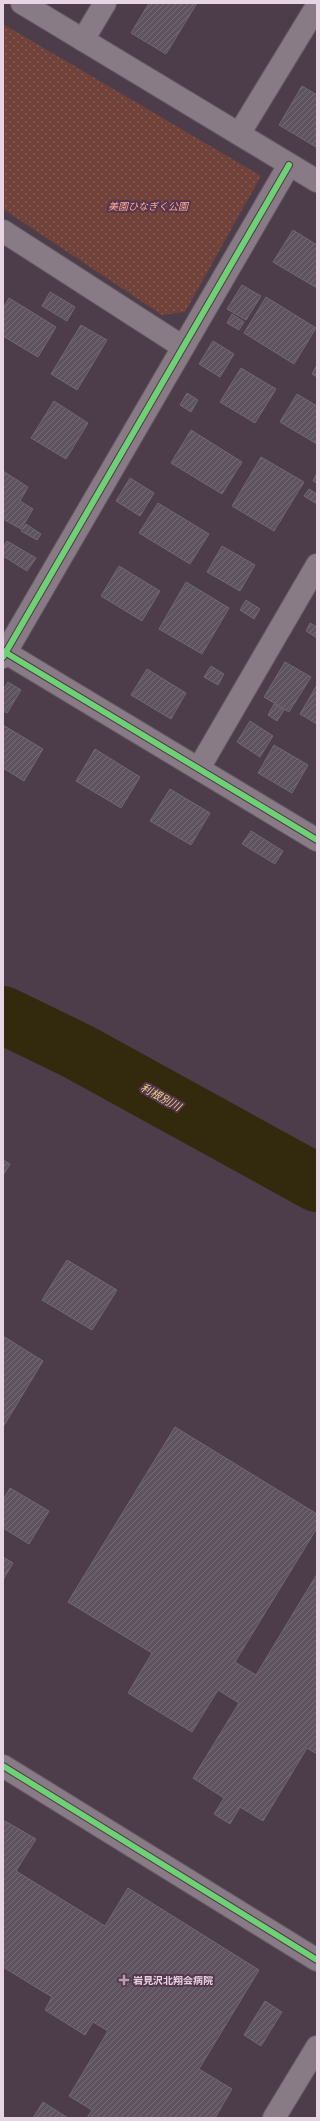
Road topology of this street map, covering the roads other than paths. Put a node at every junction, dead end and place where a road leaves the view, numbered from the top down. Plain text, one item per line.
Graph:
1 (22, 3) edge
2 (105, 3) edge
3 (317, 6) edge
4 (83, 40) junction
5 (239, 134) junction
6 (289, 165) junction
7 (317, 181) edge
8 (3, 231) edge
9 (183, 347) junction
10 (317, 564) edge
11 (4, 653) edge
12 (199, 768) junction
13 (317, 840) edge
14 (3, 1766) edge
15 (317, 1960) edge
16 (317, 2047) edge
17 (274, 2118) edge

1 - 4 street
2 - 4 street
3 - 5 street
4 - 5 street
5 - 6 street
6 - 7 street
6 - 9 street
8 - 9 street
9 - 11 street
10 - 12 street
11 - 12 street
12 - 13 street
14 - 15 street
16 - 17 street

